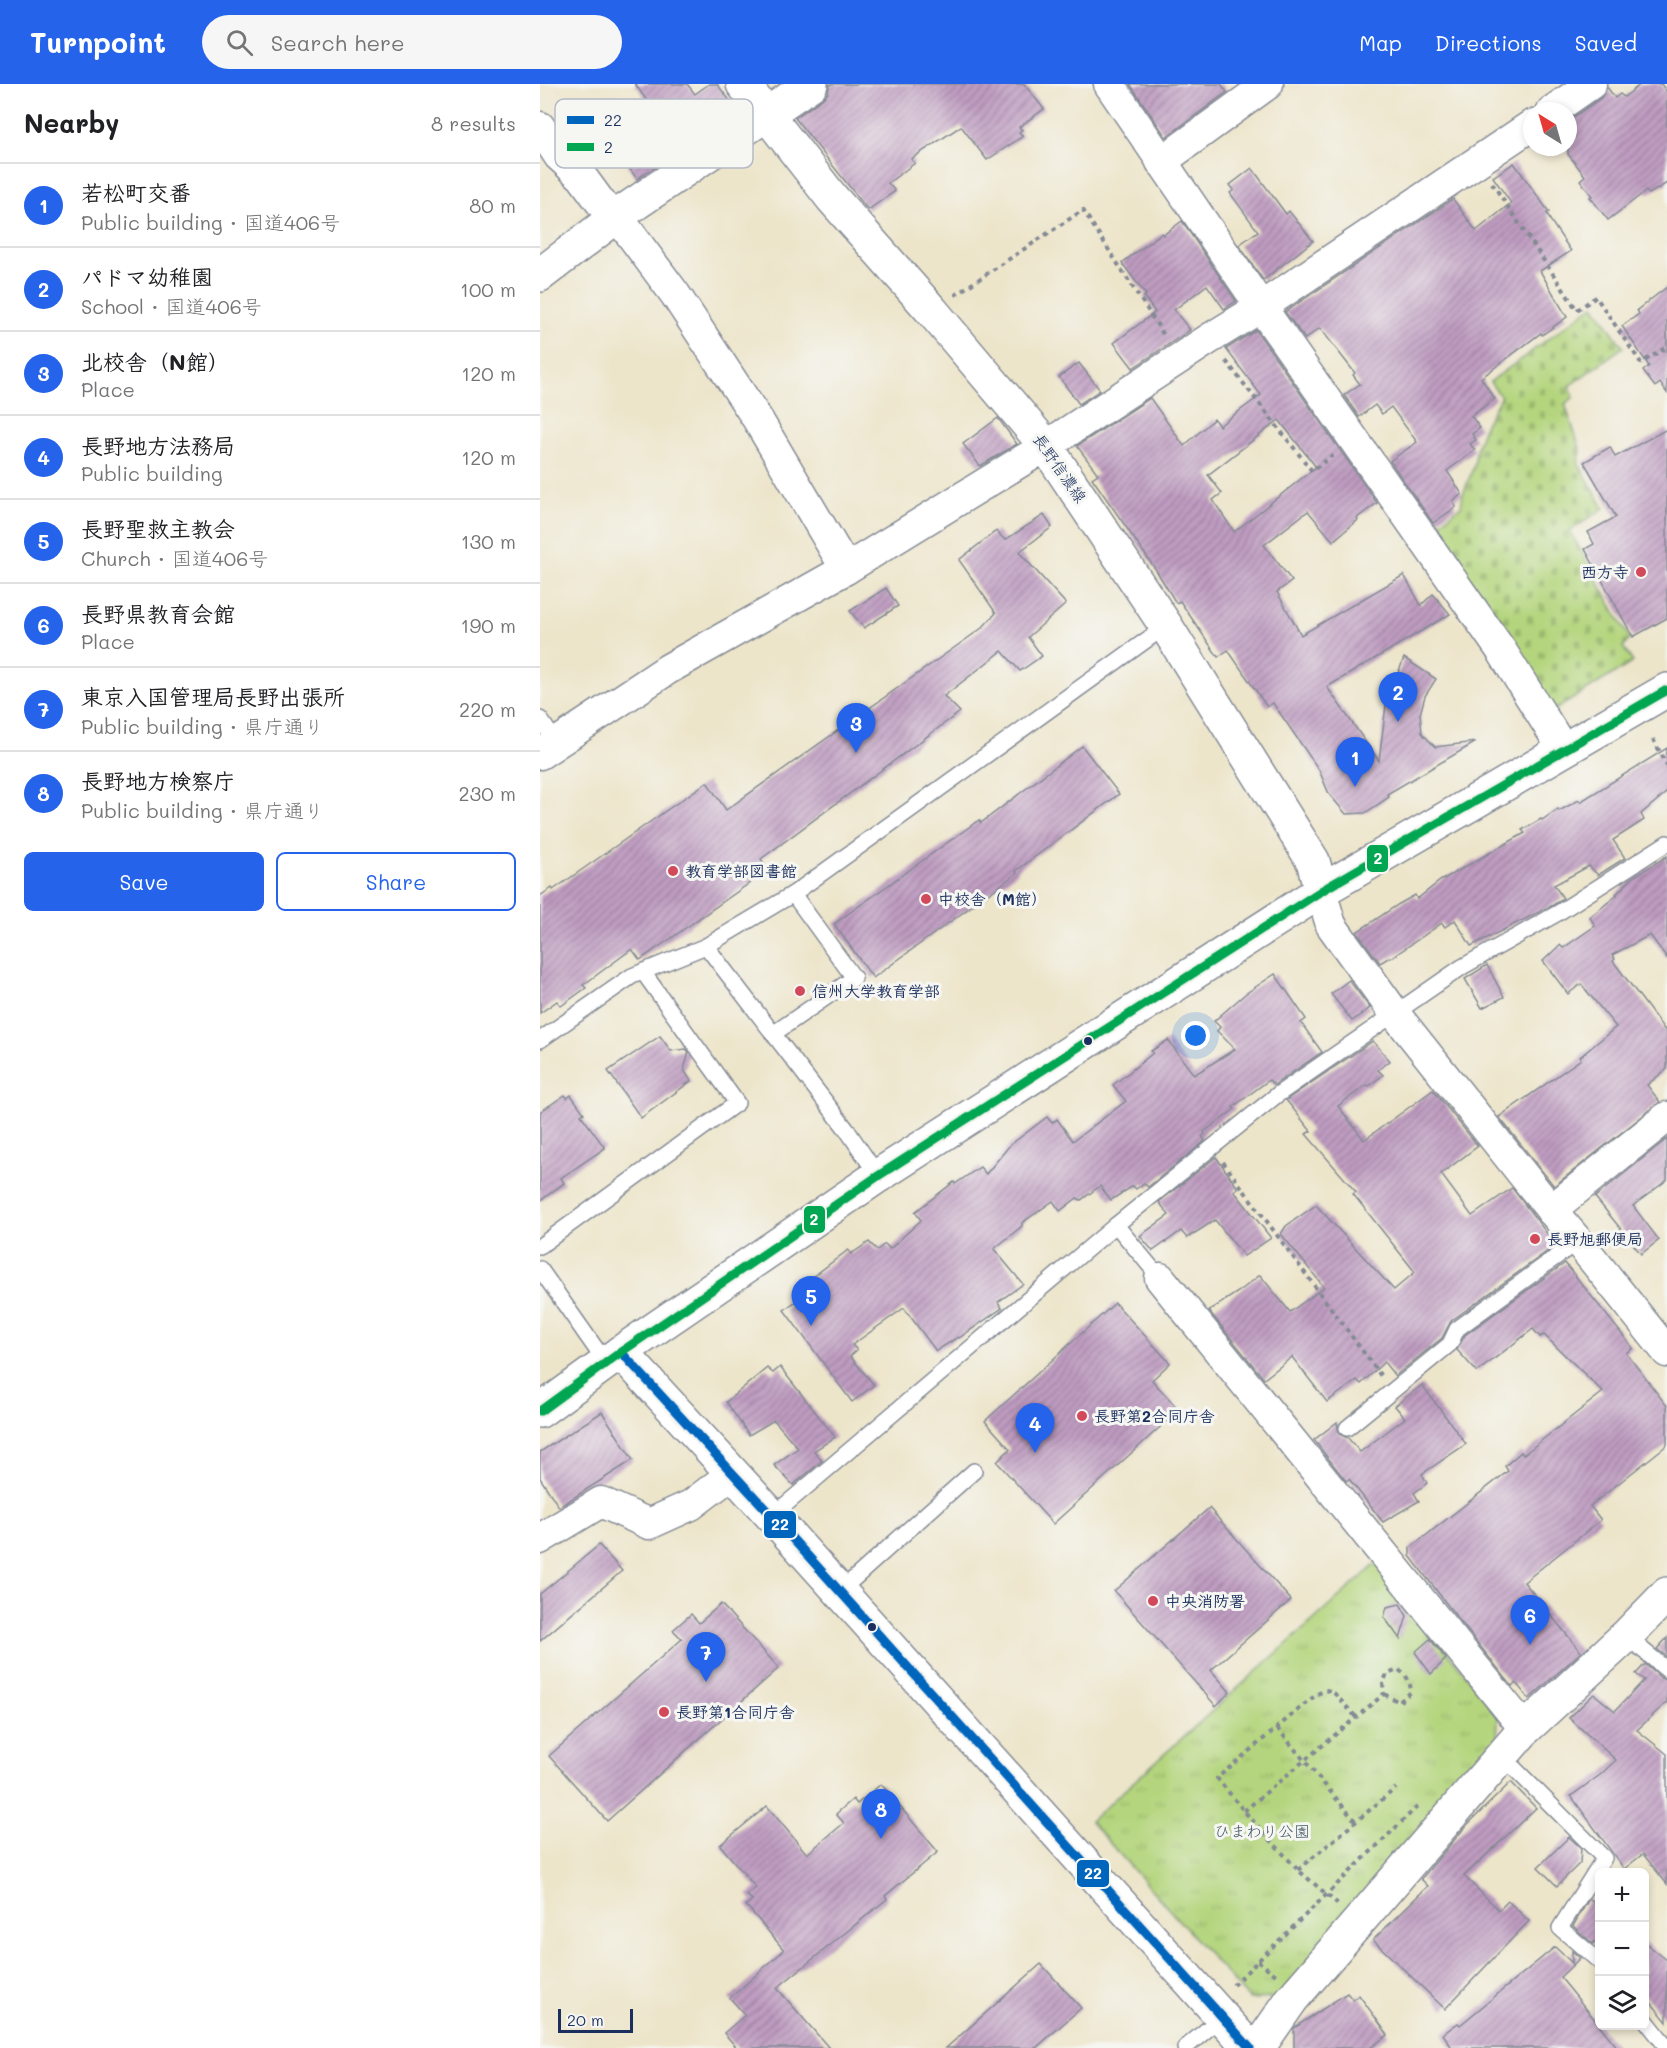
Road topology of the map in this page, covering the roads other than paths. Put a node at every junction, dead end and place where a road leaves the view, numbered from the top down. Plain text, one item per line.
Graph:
1 (743, 84) edge
2 (1109, 84) edge
3 (1268, 84) edge
4 (1591, 84) edge
5 (808, 85) edge
6 (1565, 102) edge
7 (767, 116) junction
8 (753, 125) edge
9 (540, 127) edge
10 (1523, 131) edge
11 (549, 158) edge
12 (1161, 162) junction
13 (566, 168) edge
14 (689, 168) edge
15 (617, 216) junction
16 (540, 275) edge
17 (1261, 307) junction
18 (1046, 446) junction
19 (846, 569) junction
20 (1167, 626) junction
21 (1667, 690) edge
22 (540, 719) edge
23 (548, 749) edge
24 (1563, 749) junction
25 (1667, 843) edge
26 (1321, 891) junction
27 (793, 894) junction
28 (706, 946) junction
29 (643, 972) junction
30 (1396, 1015) junction
31 (773, 1034) junction
32 (540, 1040) edge
33 (1667, 1117) edge
34 (878, 1176) junction
35 (1551, 1210) junction
36 (1116, 1225) junction
37 (1578, 1241) junction
38 (540, 1246) edge
39 (540, 1269) edge
40 (1160, 1278) joint
41 (1667, 1352) edge
42 (613, 1357) junction
43 (540, 1410) edge
44 (1347, 1428) dead end
45 (974, 1471) dead end
46 (733, 1473) junction
47 (772, 1516) junction
48 (540, 1539) edge
49 (839, 1592) junction
50 (1667, 1594) edge
51 (1626, 1635) junction
52 (1667, 1670) edge
53 (1525, 1729) junction
54 (1502, 1756) junction
55 (1595, 1959) edge
56 (1226, 2002) junction
57 (1649, 2024) edge
58 (1667, 2047) edge
59 (1185, 2048) edge
60 (1250, 2048) edge
61 (1258, 2048) edge

1 - 7 main road, 長野信濃線
2 - 12 street
3 - 12 street
4 - 6 street
5 - 7 main road
7 - 8 main road
7 - 18 main road, 長野信濃線
9 - 11 street
10 - 17 street
12 - 17 street
13 - 15 street
14 - 15 main road
15 - 16 main road
15 - 19 street
17 - 18 street
17 - 24 street
18 - 19 street
18 - 20 main road, 長野信濃線
19 - 23 street
20 - 26 main road, 長野信濃線
20 - 27 lane
21 - 24 main road
22 - 23 lane
24 - 26 main road
25 - 30 lane
26 - 30 street
26 - 34 main road
27 - 28 lane
27 - 31 lane
28 - 29 lane
28 - 31 lane
29 - 32 lane
29 - 38 lane
30 - 35 street
30 - 36 lane
31 - 34 lane
33 - 35 street
34 - 42 main road
35 - 37 street
36 - 40 lane
36 - 47 lane
37 - 41 street
37 - 44 lane
39 - 42 lane
40 - 53 street
42 - 43 main road
42 - 46 main road
45 - 49 lane
46 - 47 main road
46 - 48 street
47 - 49 main road
49 - 56 main road
50 - 51 main road
51 - 52 lane
51 - 53 main road
53 - 54 main road
54 - 55 lane
54 - 61 main road
56 - 59 lane
56 - 60 main road
57 - 58 lane

